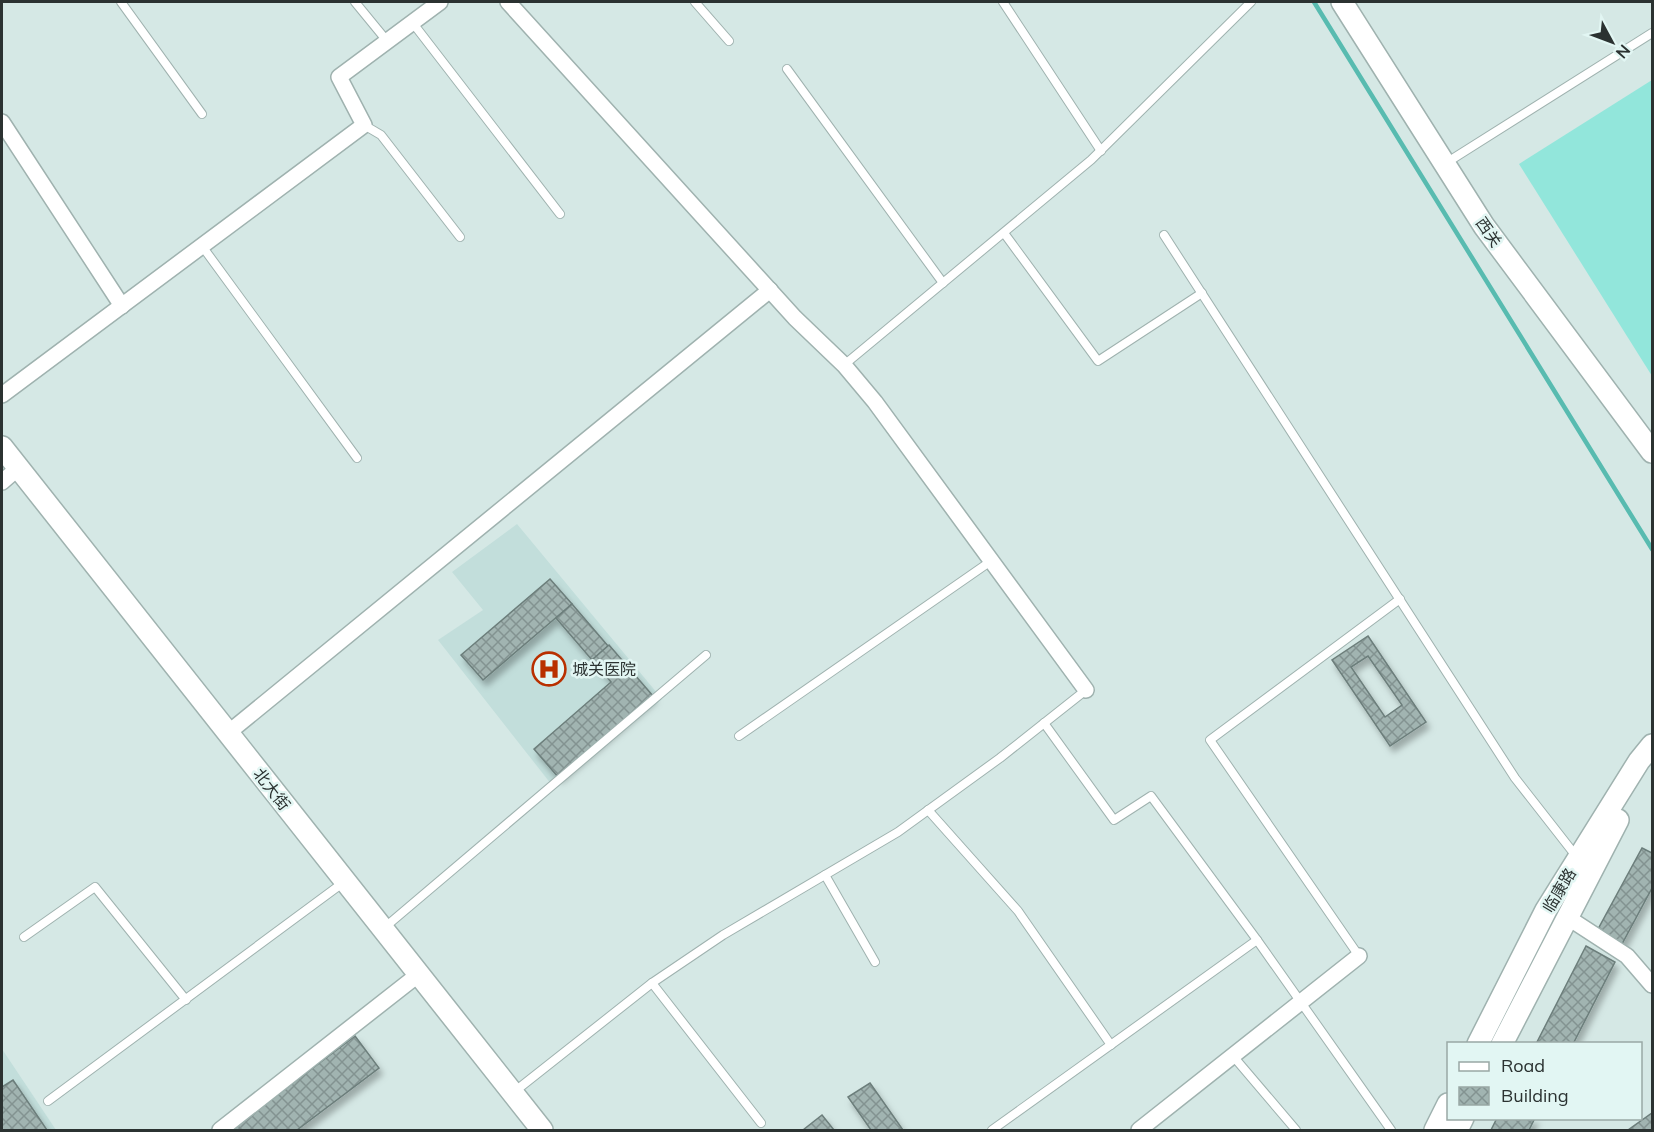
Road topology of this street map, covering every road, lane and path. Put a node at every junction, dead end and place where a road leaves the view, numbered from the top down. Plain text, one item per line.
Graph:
1 (121, 2) edge
2 (355, 2) edge
3 (440, 2) edge
4 (508, 2) edge
5 (694, 2) edge
6 (1003, 2) edge
7 (1251, 2) edge
8 (1342, 2) edge
9 (412, 22) junction
10 (1653, 33) edge
11 (729, 40) dead end
12 (387, 41) junction
13 (787, 69) dead end
14 (202, 114) dead end
15 (2, 122) edge
16 (364, 125) junction
17 (1101, 151) junction
18 (1444, 164) junction
19 (560, 214) dead end
20 (1004, 233) junction
21 (1164, 235) dead end
22 (460, 237) dead end
23 (202, 246) junction
24 (944, 283) junction
25 (770, 290) junction
26 (1202, 293) junction
27 (122, 306) junction
28 (844, 365) junction
29 (2, 395) edge
30 (2, 447) edge
31 (1653, 452) edge
32 (357, 458) dead end
33 (18, 468) junction
34 (2, 482) edge
35 (991, 561) junction
36 (1400, 599) junction
37 (706, 655) dead end
38 (1086, 690) joint
39 (1044, 723) junction
40 (228, 733) junction
41 (739, 736) dead end
42 (1653, 745) edge
43 (1653, 768) edge
44 (928, 810) junction
45 (1578, 859) junction
46 (825, 875) junction
47 (345, 881) junction
48 (1567, 917) junction
49 (383, 928) junction
50 (24, 937) dead end
51 (1257, 940) junction
52 (1359, 956) joint
53 (876, 962) dead end
54 (419, 974) junction
55 (652, 983) junction
56 (1653, 985) edge
57 (186, 1000) junction
58 (1299, 1003) junction
59 (1479, 1042) edge
60 (1503, 1042) edge
61 (1111, 1045) junction
62 (1233, 1056) junction
63 (513, 1093) junction
64 (48, 1101) dead end
65 (1447, 1108) edge
66 (761, 1123) dead end
67 (220, 1131) edge
68 (542, 1131) edge
69 (992, 1131) edge
70 (1139, 1131) edge
71 (1296, 1131) edge
72 (1391, 1131) edge
73 (1435, 1131) edge

1 - 14 lane
2 - 12 lane
3 - 9 street
4 - 25 street
5 - 11 lane
6 - 17 lane
7 - 17 lane
8 - 18 main road, 西关
9 - 12 street
9 - 19 lane
10 - 18 lane
12 - 16 street
13 - 24 lane
15 - 27 street
16 - 22 lane
16 - 23 street
17 - 20 lane
18 - 31 main road, 西关
20 - 24 lane
20 - 26 lane
21 - 26 lane
23 - 27 street
23 - 32 lane
24 - 28 lane
25 - 28 street
25 - 40 street
26 - 36 lane
27 - 29 street
28 - 35 street
30 - 33 main road, 北大街
33 - 34 street
33 - 40 main road, 北大街
35 - 38 street
35 - 41 lane
36 - 45 lane
36 - 52 lane
37 - 49 lane
38 - 39 lane
39 - 44 lane
39 - 51 lane
40 - 47 main road, 北大街
42 - 45 main road, 临康路
43 - 48 main road, 临康路
44 - 46 lane
44 - 61 lane
45 - 59 main road, 临康路
46 - 53 lane
46 - 55 lane
47 - 49 main road, 北大街
47 - 57 lane
48 - 56 street
48 - 60 main road, 临康路
49 - 54 main road, 北大街
50 - 57 lane
51 - 58 lane
51 - 61 lane
52 - 58 street
54 - 63 main road, 北大街
54 - 67 street
55 - 63 lane
55 - 66 lane
57 - 64 lane
58 - 62 street
58 - 72 lane
61 - 69 lane
62 - 70 street
62 - 71 lane
63 - 68 main road, 北大街
65 - 73 main road

